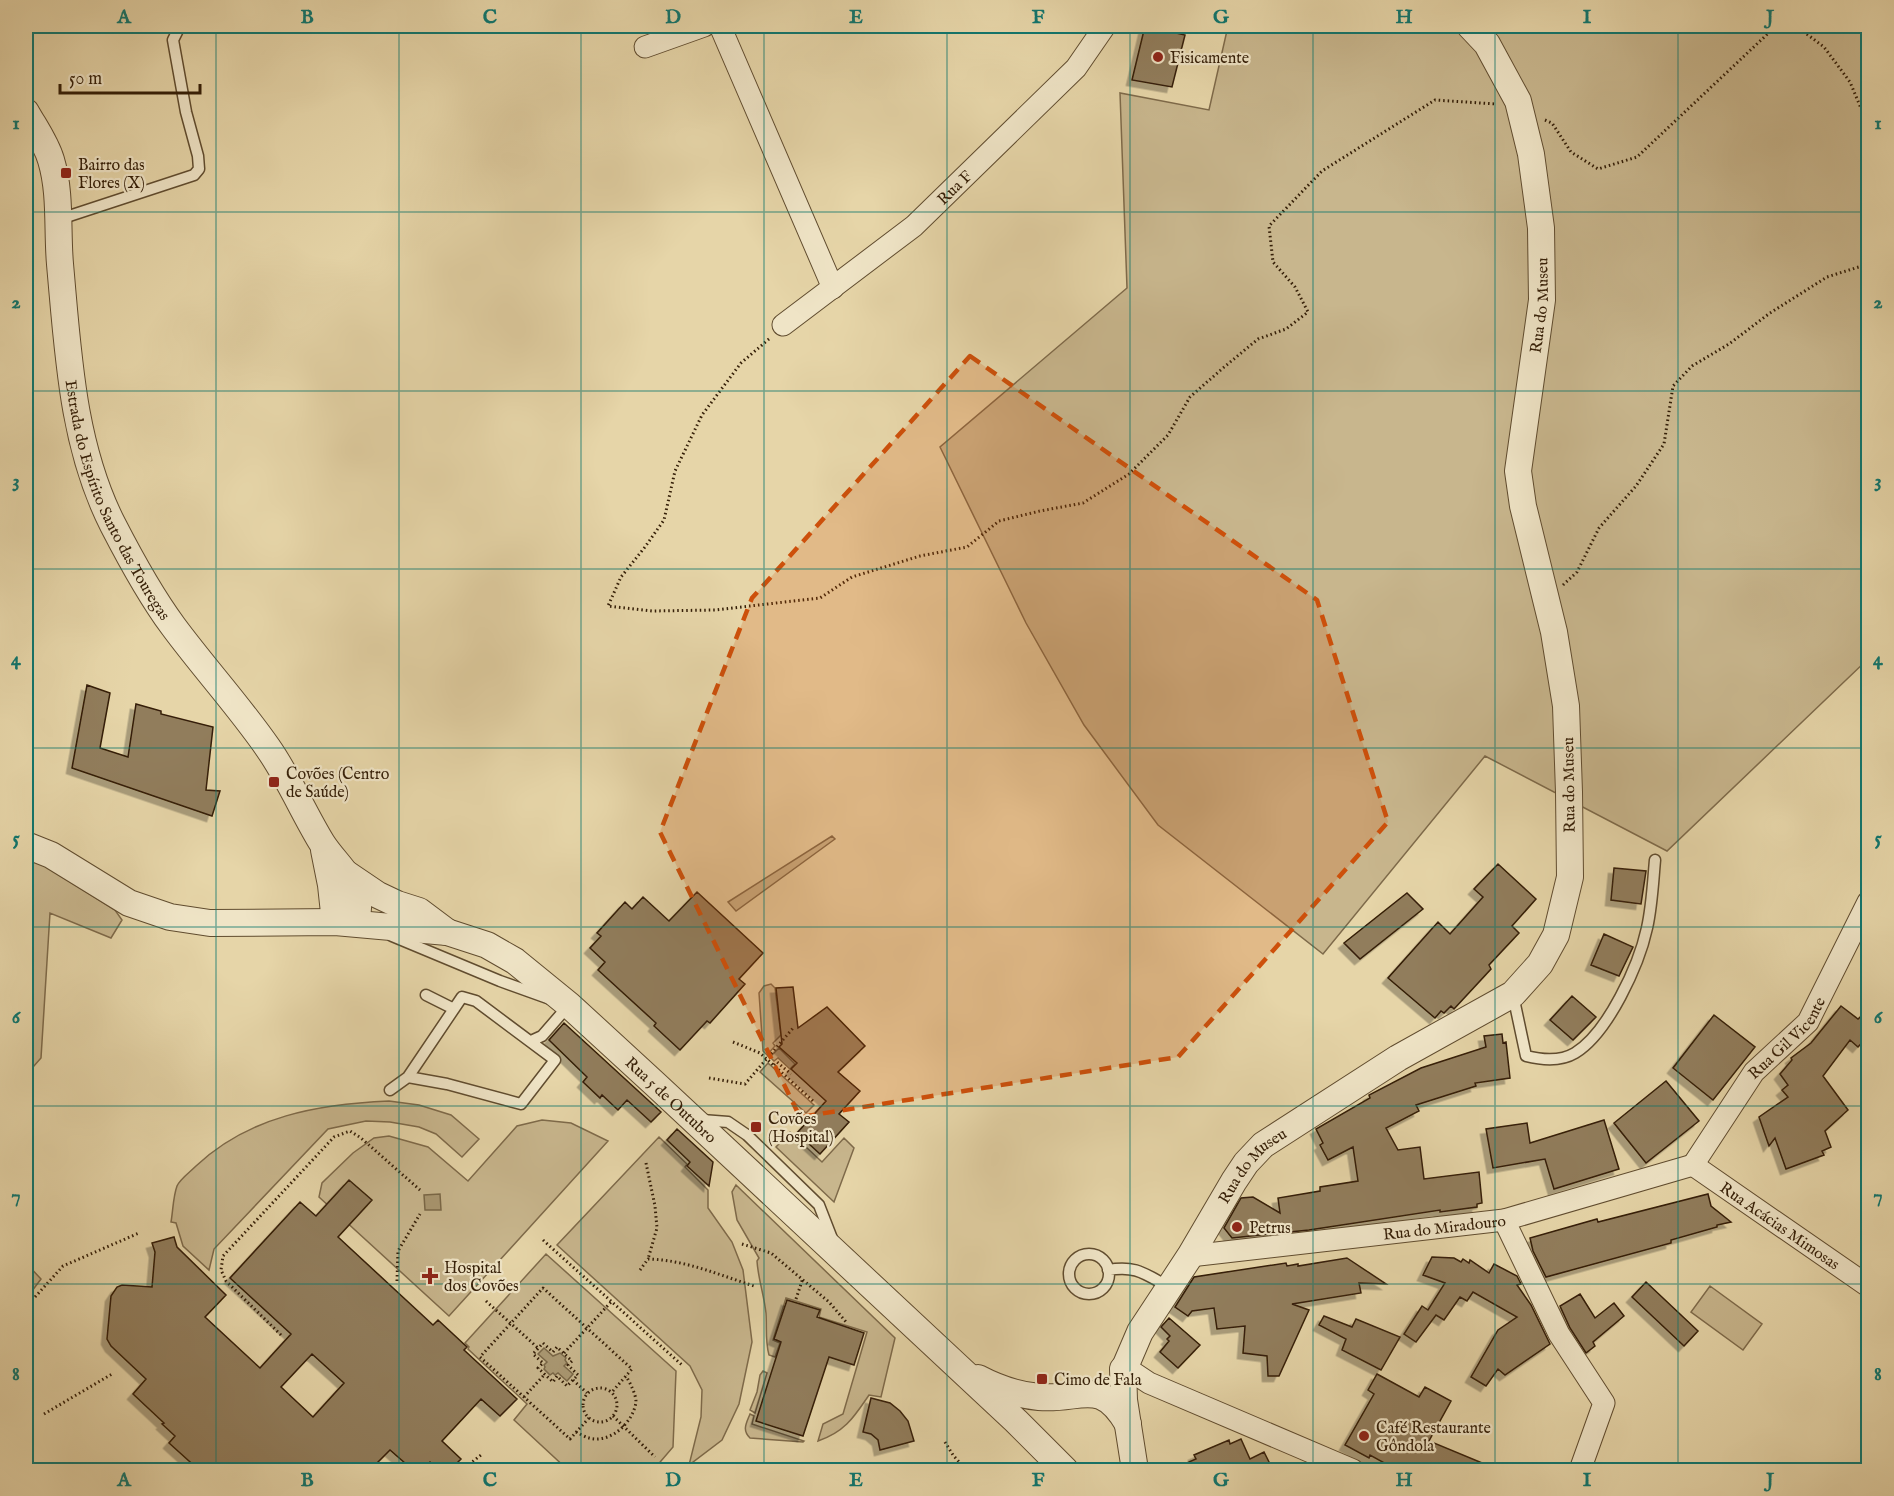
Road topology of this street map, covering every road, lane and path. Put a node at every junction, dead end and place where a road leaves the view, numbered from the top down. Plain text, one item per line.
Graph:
1 (180, 26) edge
2 (704, 26) edge
3 (720, 26) edge
4 (1105, 26) edge
5 (1470, 26) edge
6 (1776, 26) edge
7 (1796, 26) edge
8 (645, 47) dead end
9 (1520, 109) junction
10 (26, 112) edge
11 (1869, 126) edge
12 (57, 220) junction
13 (1869, 264) edge
14 (833, 288) junction
15 (783, 326) joint
16 (1546, 599) junction
17 (323, 844) junction
18 (26, 845) edge
19 (1655, 860) dead end
20 (345, 872) junction
21 (1869, 902) edge
22 (352, 923) junction
23 (447, 932) junction
24 (426, 994) dead end
25 (1513, 994) junction
26 (569, 1005) junction
27 (454, 1009) junction
28 (794, 1027) dead end
29 (531, 1041) junction
30 (733, 1042) dead end
31 (767, 1059) junction
32 (774, 1065) junction
33 (791, 1074) dead end
34 (408, 1077) junction
35 (709, 1078) dead end
36 (390, 1090) dead end
37 (813, 1101) dead end
38 (646, 1163) dead end
39 (1693, 1166) junction
40 (420, 1190) dead end
41 (420, 1214) dead end
42 (1504, 1220) junction
43 (139, 1233) dead end
44 (543, 1240) dead end
45 (742, 1244) dead end
46 (1190, 1256) junction
47 (648, 1259) junction
48 (640, 1270) dead end
49 (1108, 1270) dead end
50 (803, 1278) junction
51 (397, 1281) dead end
52 (754, 1286) dead end
53 (1869, 1286) edge
54 (1169, 1287) junction
55 (796, 1299) dead end
56 (486, 1300) dead end
57 (611, 1302) junction
58 (26, 1307) edge
59 (510, 1323) junction
60 (847, 1323) dead end
61 (587, 1328) junction
62 (281, 1335) dead end
63 (538, 1348) junction
64 (564, 1353) junction
65 (682, 1365) dead end
66 (1124, 1368) junction
67 (961, 1370) junction
68 (112, 1374) dead end
69 (545, 1374) junction
70 (626, 1376) junction
71 (573, 1380) junction
72 (612, 1392) junction
73 (1086, 1393) junction
74 (587, 1394) junction
75 (524, 1397) junction
76 (1049, 1398) junction
77 (44, 1414) dead end
78 (613, 1416) junction
79 (589, 1418) junction
80 (1128, 1424) junction
81 (624, 1426) junction
82 (576, 1432) junction
83 (1030, 1436) junction
84 (945, 1442) dead end
85 (481, 1455) dead end
86 (655, 1457) dead end
87 (462, 1470) edge
88 (966, 1470) edge
89 (1065, 1470) edge
90 (1135, 1470) edge
91 (1353, 1470) edge
92 (1580, 1470) edge

1 - 12 lane
2 - 8 street
3 - 14 street
4 - 14 street, Rua F
5 - 9 street, Rua do Museu
6 - 9 path
7 - 11 path
9 - 15 path
9 - 16 street, Rua do Museu
10 - 12 street, Estrada do Espírito Santo das Touregas
12 - 17 street, Estrada do Espírito Santo das Touregas
13 - 16 path
14 - 15 street, Rua F
16 - 25 street, Rua do Museu
17 - 20 street, Estrada do Espírito Santo das Touregas
17 - 22 street, Estrada do Espírito Santo das Touregas
18 - 22 street, Rua 5 de Outubro
19 - 25 lane
20 - 22 street, Estrada do Espírito Santo das Touregas
20 - 23 street
21 - 39 street, Rua Gil Vicente
22 - 23 street, Rua 5 de Outubro
22 - 26 lane
23 - 26 street, Rua 5 de Outubro
24 - 27 lane
25 - 46 street, Rua do Museu
26 - 29 lane
26 - 67 street, Rua 5 de Outubro
27 - 29 lane
27 - 34 lane
28 - 31 path
29 - 34 lane
30 - 31 path
31 - 32 path
31 - 35 path
32 - 33 path
32 - 37 path
34 - 36 lane
38 - 47 path
39 - 42 street, Rua do Miradouro
39 - 53 street, Rua Acácias Mimosas
40 - 62 path
41 - 51 path
42 - 46 street, Rua do Miradouro
42 - 92 street
43 - 58 path
44 - 57 path
45 - 50 path
46 - 54 street, Rua do Museu
47 - 48 path
47 - 52 path
49 - 54 lane
50 - 55 path
50 - 60 path
54 - 66 street, Rua do Museu
56 - 59 path
57 - 61 path
57 - 65 path
59 - 61 path
59 - 63 path
59 - 75 path
61 - 64 path
61 - 70 path
63 - 64 path
63 - 69 path
64 - 71 path
66 - 73 street
66 - 80 street
66 - 91 street
67 - 76 street, Rua 5 de Outubro
67 - 83 street, Rua 5 de Outubro
68 - 77 path
69 - 71 path
69 - 75 path
70 - 72 path
70 - 81 path
71 - 74 path
72 - 74 path
72 - 78 path
73 - 76 street, Rua 5 de Outubro
73 - 80 street
74 - 79 path
75 - 82 path
76 - 83 street
78 - 79 path
78 - 81 path
79 - 82 path
80 - 90 street
81 - 82 path
81 - 86 path
83 - 89 street, Rua 5 de Outubro
84 - 88 path
85 - 87 path

